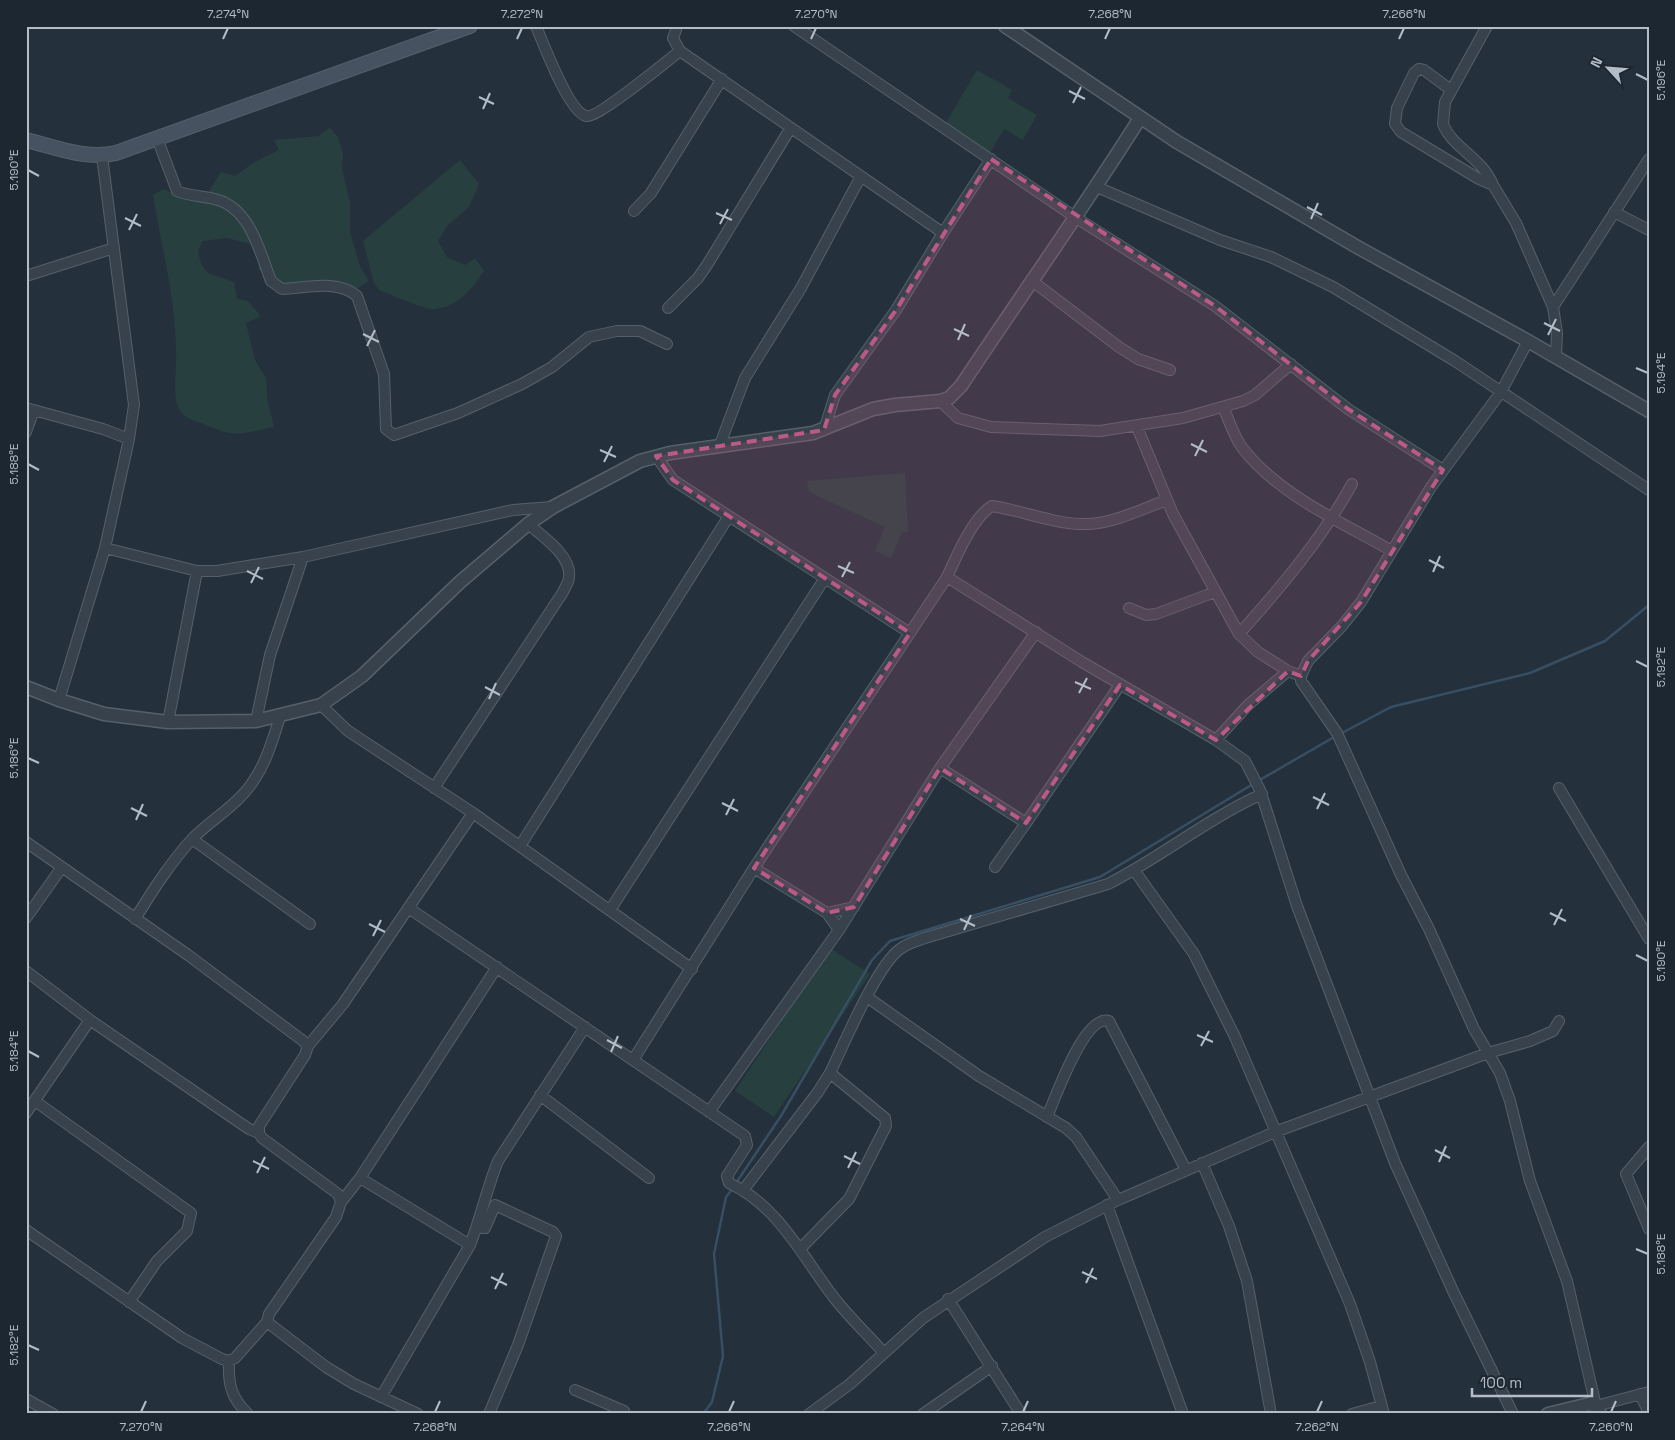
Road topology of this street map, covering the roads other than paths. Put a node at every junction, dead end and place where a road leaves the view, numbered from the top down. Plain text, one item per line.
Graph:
1 (470, 26) edge
2 (536, 26) edge
3 (794, 26) edge
4 (1005, 26) edge
5 (1488, 26) edge
6 (676, 30) dead end
7 (680, 51) junction
8 (722, 79) junction
9 (1451, 90) junction
10 (1140, 118) junction
11 (790, 129) junction
12 (157, 138) junction
13 (26, 140) edge
14 (102, 156) junction
15 (1649, 159) edge
16 (991, 160) junction
17 (860, 178) junction
18 (1493, 184) junction
19 (1097, 187) junction
20 (634, 211) dead end
21 (1614, 212) junction
22 (1075, 218) junction
23 (1649, 230) edge
24 (943, 233) junction
25 (114, 248) junction
26 (26, 276) edge
27 (1031, 280) junction
28 (1552, 307) junction
29 (668, 308) dead end
30 (1528, 341) junction
31 (667, 344) dead end
32 (1556, 357) junction
33 (1291, 364) junction
34 (1170, 370) dead end
35 (1501, 392) junction
36 (940, 401) junction
37 (1224, 407) junction
38 (30, 409) edge
39 (1649, 411) edge
40 (1137, 427) junction
41 (824, 430) junction
42 (26, 432) edge
43 (129, 439) junction
44 (720, 447) junction
45 (656, 456) junction
46 (1443, 470) junction
47 (1352, 484) dead end
48 (1649, 490) edge
49 (1167, 500) junction
50 (553, 507) junction
51 (729, 516) junction
52 (1334, 517) junction
53 (528, 524) junction
54 (105, 548) junction
55 (1392, 551) junction
56 (303, 557) junction
57 (197, 571) junction
58 (947, 577) junction
59 (825, 578) junction
60 (1215, 592) junction
61 (1129, 608) dead end
62 (1036, 632) junction
63 (910, 633) junction
64 (1239, 634) junction
65 (1288, 671) junction
66 (1300, 676) junction
67 (1120, 685) junction
68 (26, 687) edge
69 (59, 700) junction
70 (321, 706) junction
71 (280, 717) junction
72 (256, 721) junction
73 (168, 722) junction
74 (1216, 740) junction
75 (940, 768) junction
76 (434, 788) junction
77 (1259, 788) junction
78 (1559, 788) dead end
79 (473, 814) junction
80 (1026, 823) junction
81 (192, 839) junction
82 (26, 842) edge
83 (520, 846) junction
84 (62, 867) junction
85 (995, 867) dead end
86 (754, 868) junction
87 (1134, 870) junction
88 (854, 907) junction
89 (410, 909) junction
90 (610, 910) junction
91 (827, 913) junction
92 (26, 918) edge
93 (135, 919) junction
94 (310, 924) dead end
95 (839, 930) junction
96 (1649, 939) edge
97 (497, 967) junction
98 (692, 969) junction
99 (26, 971) edge
100 (867, 997) junction
101 (90, 1020) junction
102 (1559, 1021) dead end
103 (586, 1027) junction
104 (308, 1046) junction
105 (1488, 1053) junction
106 (633, 1060) junction
107 (830, 1073) junction
108 (540, 1095) junction
109 (1369, 1096) junction
110 (35, 1101) junction
111 (710, 1112) junction
112 (26, 1113) edge
113 (1047, 1117) junction
114 (1276, 1132) junction
115 (259, 1133) junction
116 (1649, 1147) edge
117 (1202, 1163) junction
118 (1186, 1170) junction
119 (360, 1178) junction
120 (648, 1178) dead end
121 (736, 1186) junction
122 (1118, 1200) junction
123 (341, 1202) junction
124 (1107, 1205) junction
125 (477, 1227) junction
126 (1649, 1229) edge
127 (26, 1230) edge
128 (470, 1245) junction
129 (801, 1248) junction
130 (948, 1300) junction
131 (129, 1302) junction
132 (267, 1322) junction
133 (884, 1353) junction
134 (229, 1361) junction
135 (992, 1366) junction
136 (575, 1390) dead end
137 (1644, 1393) edge
138 (381, 1397) junction
139 (26, 1399) edge
140 (1382, 1410) edge
141 (1598, 1410) edge
142 (811, 1413) edge
143 (1649, 1413) edge
144 (53, 1414) edge
145 (248, 1414) edge
146 (418, 1414) edge
147 (489, 1414) edge
148 (625, 1414) edge
149 (923, 1414) edge
150 (1022, 1414) edge
151 (1183, 1414) edge
152 (1271, 1414) edge
153 (1352, 1414) edge
154 (1513, 1414) edge
155 (1548, 1414) edge

1 - 12 main road
2 - 7 street
3 - 16 street
4 - 10 street
5 - 9 street
6 - 7 street
7 - 8 street
8 - 11 street
8 - 20 street
9 - 18 street
9 - 18 street
10 - 19 street
10 - 30 street
11 - 17 street
11 - 29 street
12 - 14 main road
12 - 31 street
13 - 14 main road
14 - 25 street
15 - 21 street
16 - 22 street
16 - 24 street
17 - 24 street
17 - 44 street
18 - 28 street
19 - 22 street
19 - 35 street
21 - 23 street
21 - 28 street
22 - 27 street
22 - 33 street
24 - 41 street
25 - 26 street
25 - 43 street
27 - 34 street
27 - 36 street
28 - 32 street
30 - 32 street
30 - 35 street
32 - 39 street
33 - 37 street
33 - 46 street
35 - 46 street
35 - 48 street
36 - 40 street
36 - 41 street
37 - 40 street
37 - 52 street
38 - 42 street
38 - 43 street
40 - 49 street
41 - 44 street
43 - 54 street
44 - 45 street
45 - 50 street
45 - 51 street
46 - 55 street
47 - 52 street
49 - 58 street
49 - 60 street
50 - 53 street
50 - 56 street
51 - 59 street
51 - 83 street
52 - 55 street
52 - 64 street
53 - 70 street
53 - 76 street
54 - 57 street
54 - 69 street
55 - 66 street
56 - 57 street
56 - 72 street
57 - 73 street
58 - 62 street
58 - 63 street
59 - 63 street
59 - 90 street
60 - 61 street
60 - 64 street
62 - 67 street
62 - 75 street
63 - 86 street
64 - 65 street
65 - 66 street
65 - 74 street
66 - 105 street
67 - 74 street
67 - 80 street
68 - 69 street
69 - 73 street
70 - 71 street
70 - 76 street
71 - 72 street
71 - 81 street
72 - 73 street
74 - 77 street
75 - 80 street
75 - 88 street
76 - 79 street
77 - 87 street
77 - 109 street
78 - 96 street
79 - 83 street
79 - 89 street
80 - 85 street
81 - 93 street
81 - 94 street
82 - 84 street
83 - 90 street
84 - 92 street
84 - 93 street
86 - 91 street
86 - 98 street
87 - 100 street
87 - 114 street
88 - 91 street
88 - 95 street
89 - 97 street
89 - 104 street
90 - 98 street
91 - 95 street
93 - 104 street
95 - 111 street
97 - 103 street
97 - 119 street
98 - 106 street
99 - 101 street
100 - 107 street
100 - 113 street
101 - 110 street
101 - 115 street
102 - 105 street
103 - 106 street
103 - 108 street
104 - 115 street
105 - 109 street
105 - 141 street
106 - 111 street
107 - 121 street
107 - 129 street
108 - 120 street
108 - 125 street
109 - 114 street
109 - 154 street
110 - 112 street
110 - 131 street
111 - 121 street
113 - 118 street
113 - 122 street
114 - 117 street
114 - 140 street
115 - 123 street
116 - 126 street
117 - 118 street
117 - 152 street
118 - 122 street
119 - 123 street
119 - 128 street
121 - 129 street
122 - 124 street
123 - 132 street
124 - 130 street
124 - 151 street
125 - 128 street
125 - 147 street
127 - 131 street
128 - 138 street
129 - 133 street
130 - 133 street
130 - 135 street
131 - 134 street
132 - 134 street
132 - 138 street
133 - 142 street
134 - 145 street
135 - 149 street
135 - 150 street
136 - 148 street
137 - 141 street
137 - 143 street
138 - 146 street
139 - 144 street
140 - 153 street
141 - 155 street

